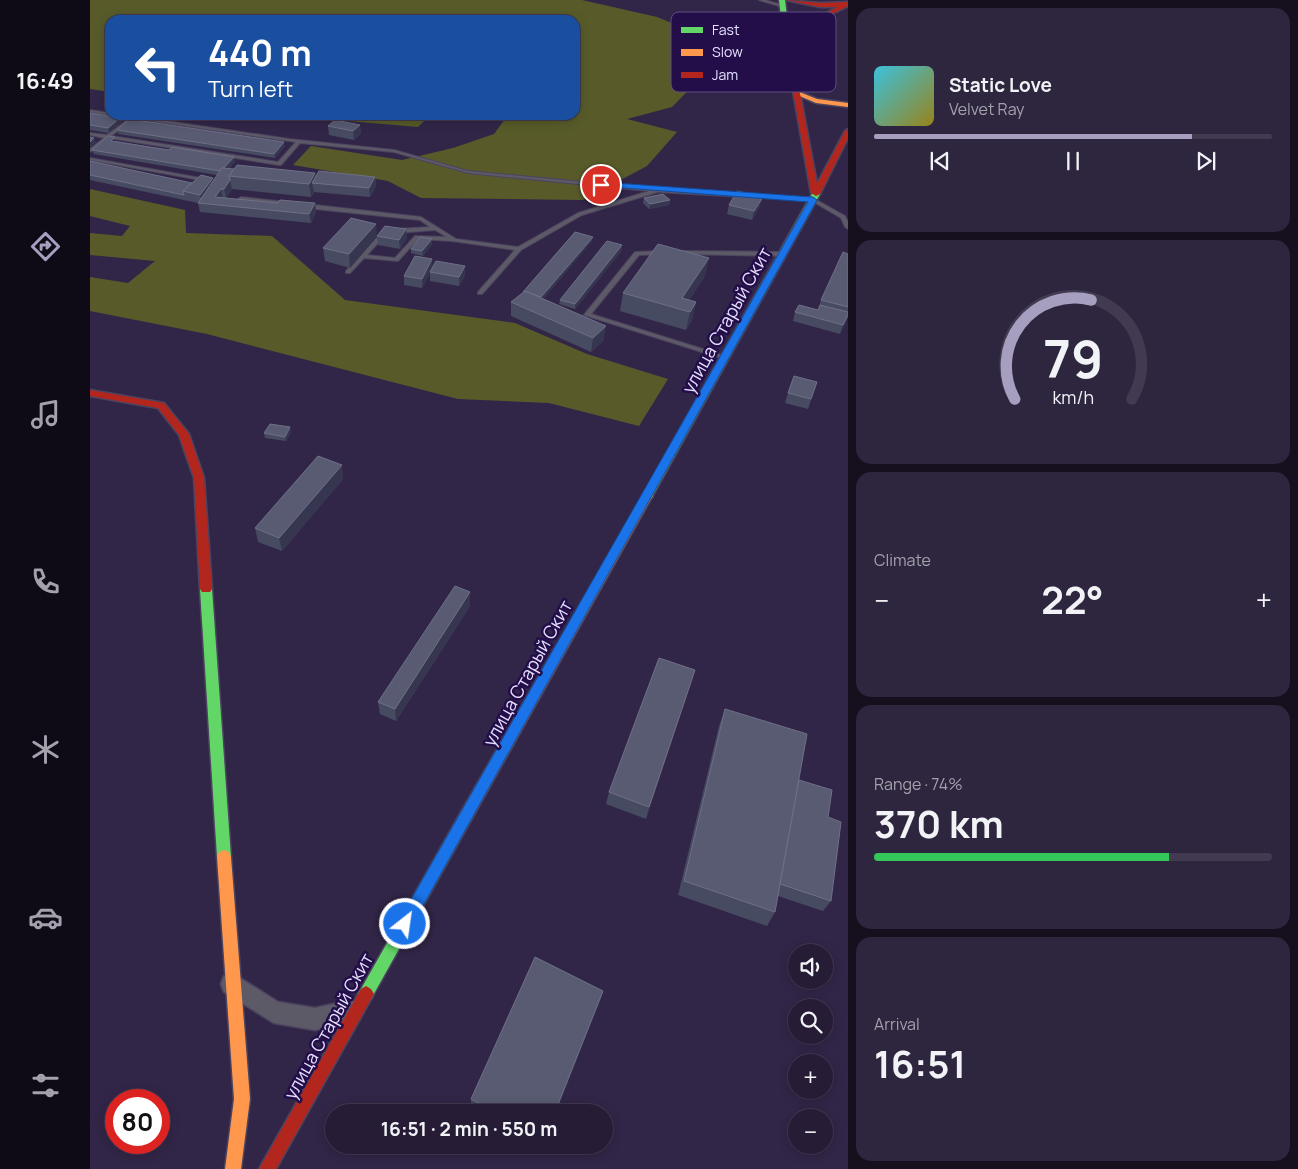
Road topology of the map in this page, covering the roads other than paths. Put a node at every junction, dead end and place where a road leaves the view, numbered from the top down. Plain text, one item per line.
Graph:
1 (761, 0) edge
2 (785, 2) edge
3 (847, 4) edge
4 (831, 12) edge
5 (797, 93) joint
6 (848, 105) edge
7 (90, 111) edge
8 (105, 113) edge
9 (128, 120) edge
10 (153, 120) edge
11 (848, 131) edge
12 (90, 134) edge
13 (108, 136) junction
14 (299, 141) junction
15 (90, 151) edge
16 (90, 159) edge
17 (213, 181) edge
18 (658, 190) junction
19 (814, 196) junction
20 (241, 198) edge
21 (848, 227) edge
22 (436, 228) junction
23 (455, 240) junction
24 (519, 249) junction
25 (666, 253) edge
26 (676, 253) edge
27 (783, 254) junction
28 (362, 256) junction
29 (348, 272) dead end
30 (480, 293) dead end
31 (725, 358) junction
32 (90, 393) edge
33 (232, 984) junction
34 (356, 1010) junction
35 (232, 1169) edge
36 (267, 1169) edge

1 - 2 lane
2 - 3 main road
3 - 4 main road
5 - 6 main road
5 - 19 main road
7 - 8 lane
9 - 13 lane
10 - 14 lane
11 - 19 main road, улица Старый Скит
12 - 13 lane
13 - 14 lane
13 - 15 lane
14 - 18 lane
16 - 17 lane
18 - 19 lane
18 - 24 lane
19 - 21 lane
19 - 27 main road, улица Старый Скит
20 - 22 lane
22 - 23 lane
22 - 28 lane
23 - 24 lane
23 - 28 lane
24 - 30 lane
25 - 31 lane
26 - 27 lane
27 - 31 main road, улица Старый Скит
28 - 29 lane
31 - 34 main road, улица Старый Скит
32 - 33 main road
33 - 34 street
33 - 35 main road
34 - 36 main road, улица Старый Скит

